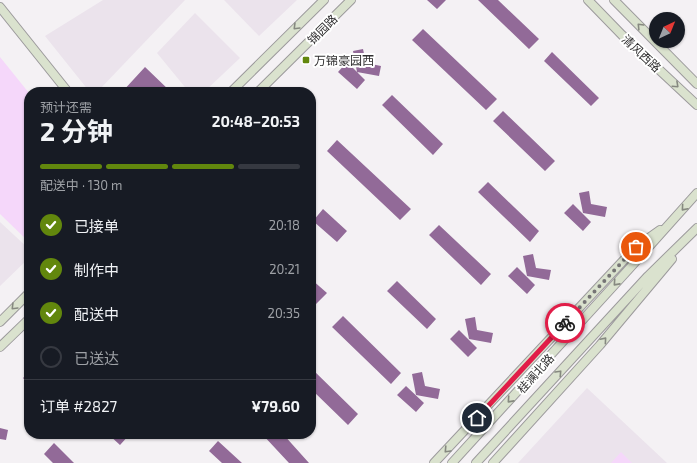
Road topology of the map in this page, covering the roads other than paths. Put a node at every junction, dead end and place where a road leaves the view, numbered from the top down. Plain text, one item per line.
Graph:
1 (324, 0) edge
2 (351, 0) edge
3 (588, 0) edge
4 (614, 0) edge
5 (0, 7) edge
6 (697, 84) edge
7 (64, 87) edge
8 (235, 87) edge
9 (263, 87) edge
10 (696, 105) edge
11 (697, 193) edge
12 (670, 223) junction
13 (697, 228) edge
14 (686, 240) junction
15 (24, 298) edge
16 (0, 322) edge
17 (24, 324) edge
18 (0, 347) edge
19 (434, 463) edge
20 (452, 463) edge
21 (476, 463) edge
22 (493, 463) edge

1 -> 8 main road
2 - 9 main road, 锦园路
3 -> 10 main road, 清风西路
6 -> 4 main road, 清风西路
5 - 7 main road
11 -> 12 main road, 桂澜北路
12 -> 19 main road
12 -> 20 main road, 桂澜北路
13 - 14 main road, 桂澜北路
21 -> 14 main road, 桂澜北路
22 -> 14 main road
15 -> 16 main road
17 - 18 main road

